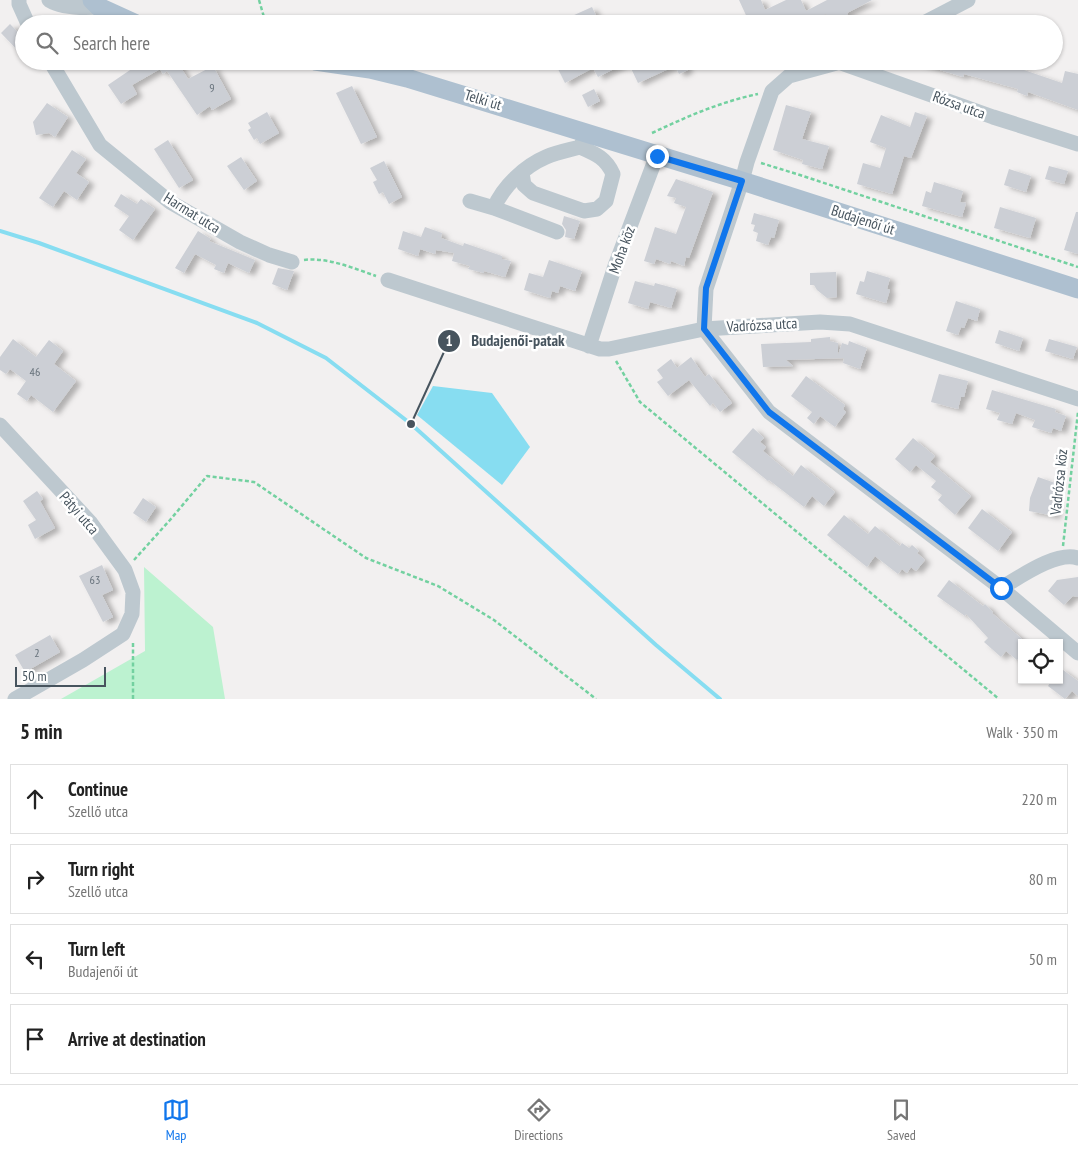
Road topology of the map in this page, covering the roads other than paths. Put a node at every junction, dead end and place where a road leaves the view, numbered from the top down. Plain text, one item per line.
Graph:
1 (19, 0) edge
2 (48, 0) edge
3 (968, 0) edge
4 (96, 3) edge
5 (24, 15) edge
6 (119, 15) edge
7 (939, 15) edge
8 (55, 70) edge
9 (374, 70) edge
10 (812, 70) edge
11 (864, 70) edge
12 (584, 140) junction
13 (1078, 144) edge
14 (652, 154) junction
15 (522, 173) junction
16 (742, 181) junction
17 (470, 201) dead end
18 (494, 208) junction
19 (557, 232) dead end
20 (292, 262) road end
21 (388, 280) road end
22 (1078, 289) edge
23 (704, 329) junction
24 (589, 346) junction
25 (1078, 399) edge
26 (0, 425) edge
27 (1078, 558) edge
28 (1001, 588) junction
29 (1078, 653) edge
30 (15, 699) edge

1 - 5 street
2 - 4 street
3 - 7 street
4 - 6 main road
8 - 20 street, Harmat utca
9 - 12 main road, Telki út
10 - 16 street
11 - 13 street, Rózsa utca
12 - 14 main road, Telki út
12 - 15 street
12 - 15 street
14 - 16 main road, Budajenői út
14 - 24 street, Moha köz
15 - 18 street
16 - 22 main road, Budajenői út
16 - 23 street
17 - 18 street
18 - 19 street
21 - 24 street, Vadrózsa utca
23 - 24 street, Vadrózsa utca
23 - 25 street, Vadrózsa utca
23 - 28 street
26 - 30 street, Pátyi utca
27 - 28 street
28 - 29 street

